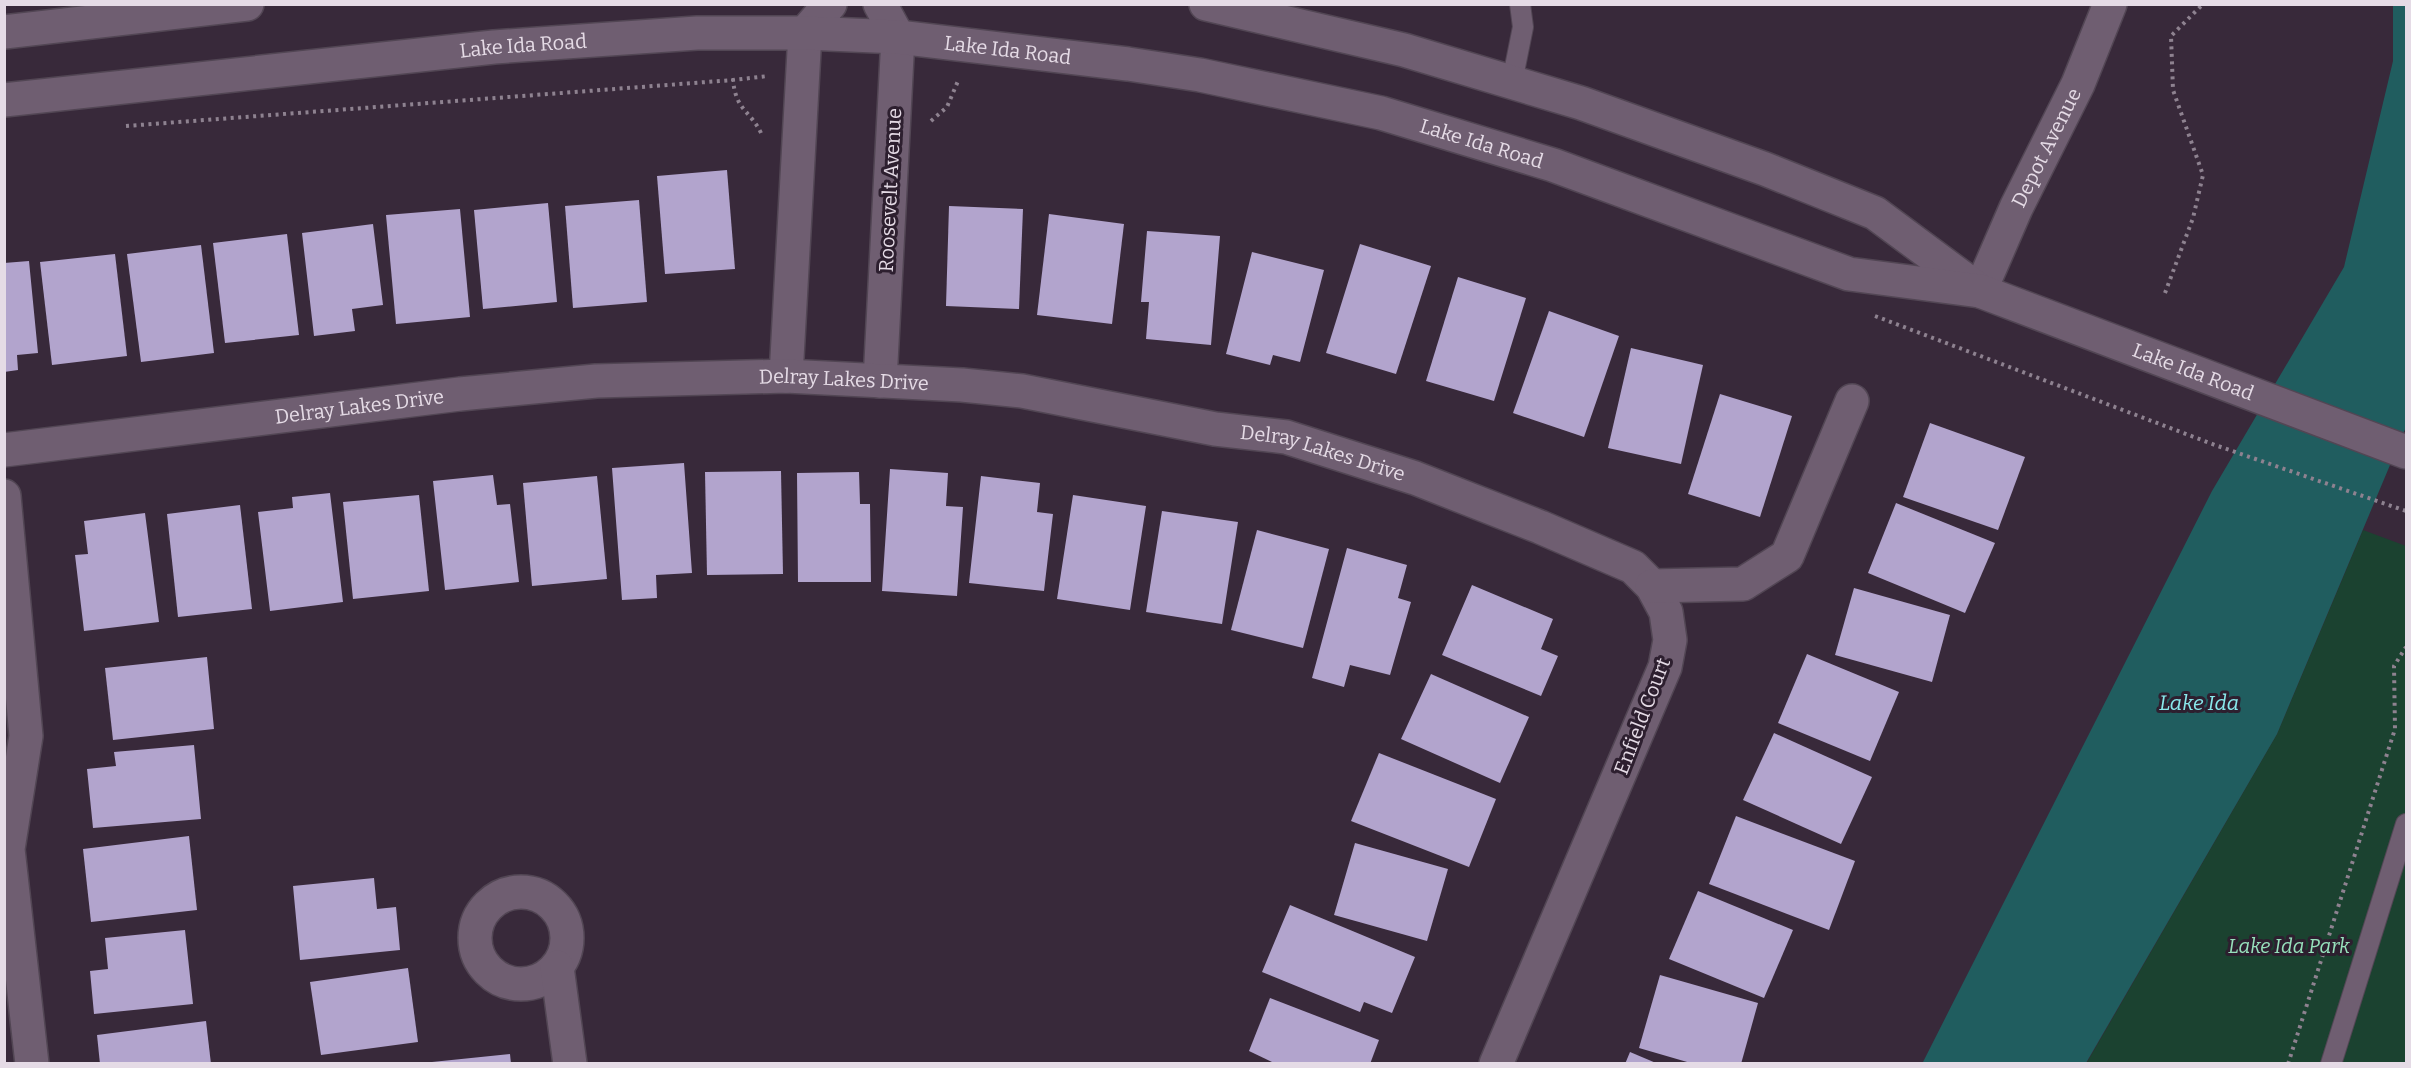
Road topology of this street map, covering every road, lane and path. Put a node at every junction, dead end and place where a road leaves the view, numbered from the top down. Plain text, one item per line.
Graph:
1 (247, 4) edge
2 (830, 4) edge
3 (880, 4) edge
4 (1206, 4) edge
5 (1520, 4) edge
6 (2110, 4) edge
7 (2203, 4) edge
8 (4, 32) edge
9 (805, 33) junction
10 (898, 37) junction
11 (801, 67) junction
12 (733, 80) junction
13 (1512, 82) junction
14 (4, 100) edge
15 (120, 126) dead end
16 (762, 134) dead end
17 (1980, 291) junction
18 (2165, 293) dead end
19 (1869, 314) dead end
20 (786, 376) junction
21 (880, 381) junction
22 (1852, 401) dead end
23 (4, 450) edge
24 (2406, 452) edge
25 (4, 496) edge
26 (2406, 511) edge
27 (1652, 586) junction
28 (2406, 647) edge
29 (2406, 824) edge
30 (557, 967) dead end
31 (32, 1064) edge
32 (570, 1064) edge
33 (1496, 1064) edge
34 (2288, 1064) edge
35 (2331, 1064) edge

1 - 8 street
2 - 9 street
3 - 10 street
4 - 13 street, Lake Ida Road
5 - 13 lane
6 - 17 street, Depot Avenue
7 - 18 path
9 - 10 street, Lake Ida Road
9 - 11 street
9 - 14 street, Lake Ida Road
10 - 17 street, Lake Ida Road
10 - 21 street, Roosevelt Avenue
11 - 12 path
11 - 20 street
12 - 15 path
12 - 16 path
13 - 17 street, Lake Ida Road
17 - 24 street, Lake Ida Road
19 - 26 path
20 - 21 street, Delray Lakes Drive
20 - 23 street, Delray Lakes Drive
21 - 27 street, Delray Lakes Drive
22 - 27 street
25 - 31 street
27 - 33 street, Enfield Court
28 - 34 path
29 - 35 lane
30 - 32 street

